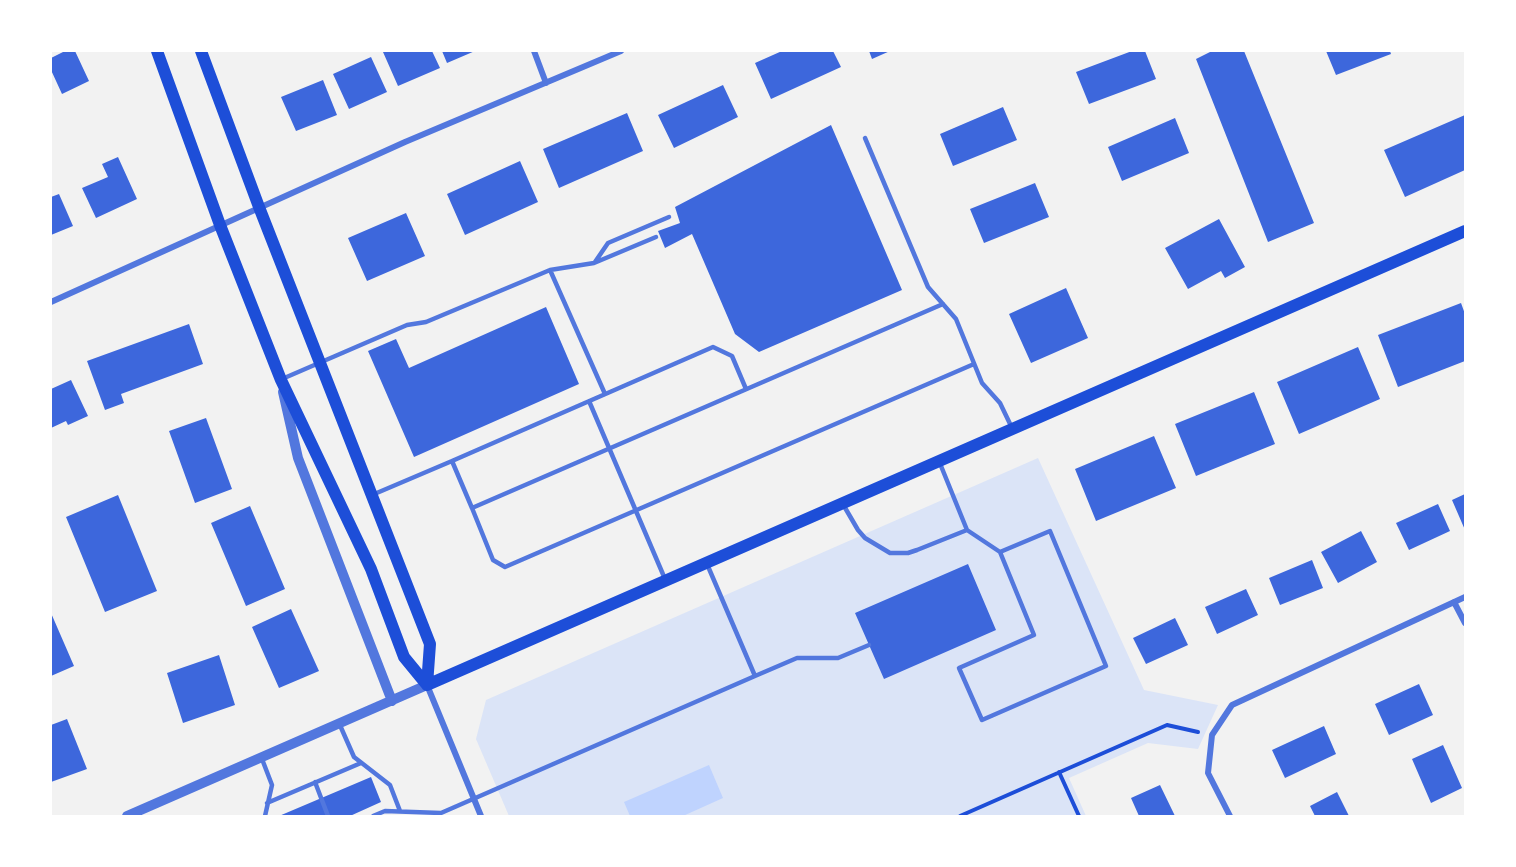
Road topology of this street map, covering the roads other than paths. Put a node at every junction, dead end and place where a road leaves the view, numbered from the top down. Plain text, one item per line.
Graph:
1 (157, 51) edge
2 (201, 51) edge
3 (534, 51) edge
4 (621, 51) edge
5 (546, 83) junction
6 (865, 138) dead end
7 (259, 207) junction
8 (669, 216) dead end
9 (220, 225) junction
10 (1465, 231) edge
11 (656, 237) dead end
12 (594, 262) junction
13 (550, 270) junction
14 (51, 302) edge
15 (943, 304) junction
16 (320, 363) junction
17 (974, 364) junction
18 (281, 380) junction
19 (746, 389) junction
20 (605, 394) junction
21 (589, 401) junction
22 (1012, 428) junction
23 (610, 448) junction
24 (452, 460) junction
25 (939, 460) junction
26 (372, 495) junction
27 (842, 503) junction
28 (472, 508) junction
29 (636, 510) junction
30 (967, 530) junction
31 (1000, 552) junction
32 (708, 564) junction
33 (666, 582) junction
34 (1465, 597) edge
35 (1454, 602) junction
36 (1465, 623) edge
37 (869, 645) dead end
38 (755, 676) junction
39 (427, 685) junction
40 (392, 701) junction
41 (339, 723) junction
42 (261, 757) junction
43 (361, 763) junction
44 (315, 782) junction
45 (474, 800) junction
46 (267, 803) junction
47 (400, 812) junction
48 (127, 816) edge
49 (265, 816) edge
50 (328, 816) edge
51 (374, 816) edge
52 (481, 816) edge
53 (1230, 816) edge

1 - 9 main road
2 - 7 main road
3 - 5 street
4 - 5 street
5 - 7 street
6 - 15 lane
7 - 9 street
7 - 16 main road
8 - 12 lane
9 - 14 street
9 - 18 main road
10 - 22 main road
11 - 12 lane
12 - 13 lane
13 - 16 lane
13 - 20 lane
15 - 17 lane
15 - 19 lane
16 - 18 lane
16 - 26 main road
17 - 22 lane
17 - 29 lane
18 - 39 main road
18 - 40 street
19 - 20 lane
19 - 23 lane
20 - 21 lane
21 - 23 lane
21 - 24 lane
22 - 25 main road
23 - 28 lane
23 - 29 lane
24 - 26 lane
24 - 28 lane
25 - 27 main road
25 - 30 lane
26 - 39 main road
27 - 30 lane
27 - 32 main road
28 - 29 lane
29 - 33 lane
30 - 31 lane
31 - 31 lane
32 - 33 main road
32 - 38 lane
33 - 39 main road
34 - 35 street
35 - 36 street
35 - 53 street
37 - 38 lane
38 - 45 lane
39 - 40 street
39 - 45 street
40 - 41 street
41 - 42 street
41 - 43 lane
42 - 46 lane
42 - 48 street
43 - 44 lane
43 - 47 lane
44 - 46 lane
44 - 50 lane
45 - 47 lane
45 - 52 street
46 - 49 lane
47 - 51 lane

